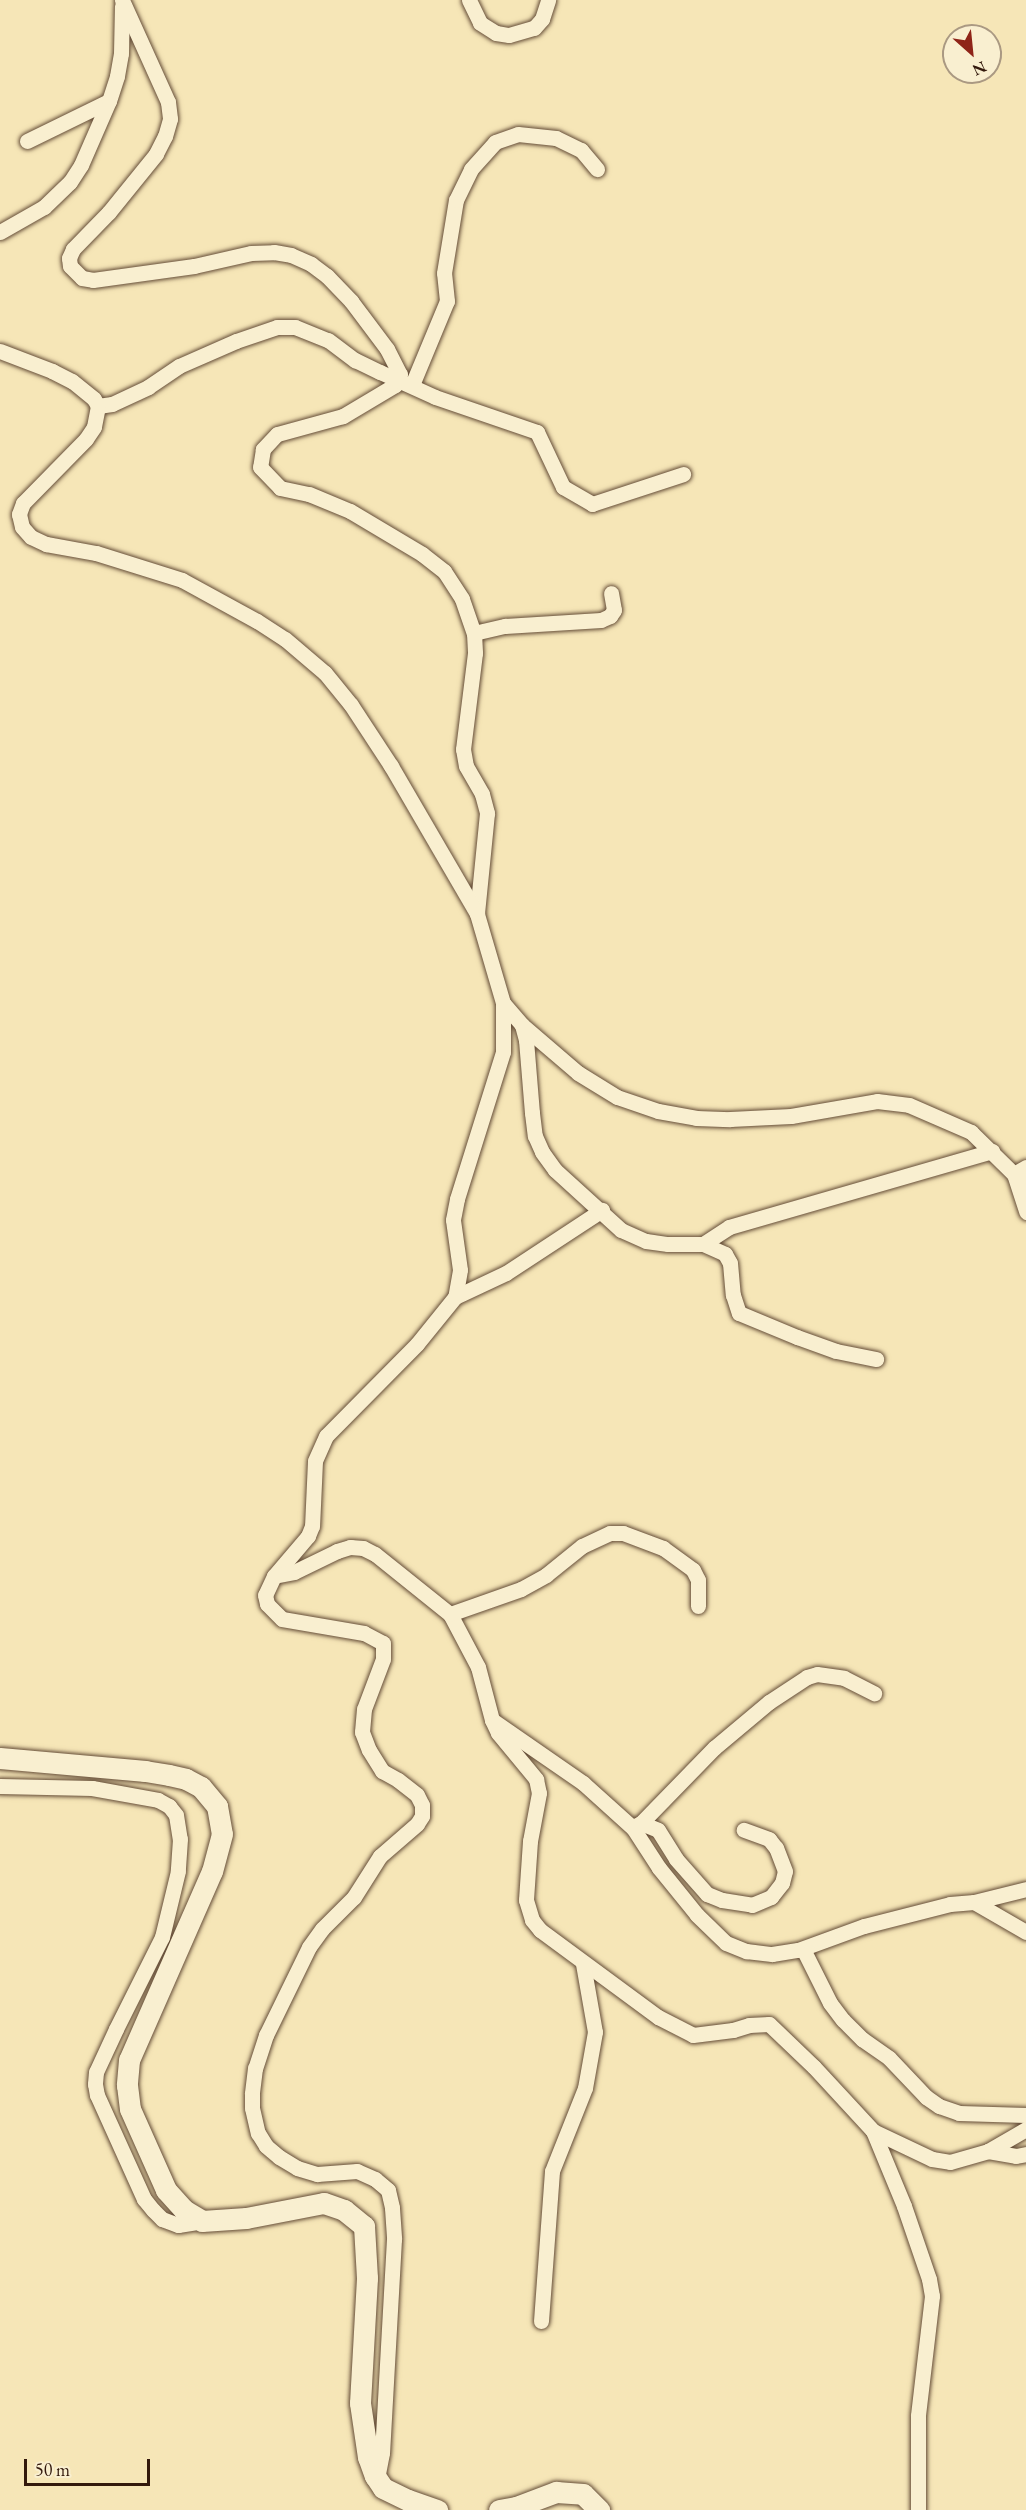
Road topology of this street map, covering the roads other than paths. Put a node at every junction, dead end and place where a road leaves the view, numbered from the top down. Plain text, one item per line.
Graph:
1 (469, 0) edge
2 (548, 0) edge
3 (109, 101) junction
4 (27, 141) dead end
5 (597, 169) dead end
6 (0, 232) edge
7 (0, 351) edge
8 (405, 382) junction
9 (98, 406) junction
10 (682, 474) dead end
11 (611, 593) dead end
12 (474, 633) junction
13 (477, 914) junction
14 (503, 1003) junction
15 (522, 1025) junction
16 (992, 1151) junction
17 (1020, 1170) edge
18 (1026, 1186) edge
19 (602, 1210) junction
20 (1026, 1212) edge
21 (703, 1244) junction
22 (455, 1297) junction
23 (876, 1359) dead end
24 (274, 1576) junction
25 (698, 1606) dead end
26 (450, 1614) junction
27 (874, 1693) dead end
28 (492, 1720) junction
29 (0, 1758) edge
30 (0, 1786) edge
31 (637, 1825) junction
32 (744, 1830) dead end
33 (1026, 1889) edge
34 (974, 1902) junction
35 (1026, 1932) edge
36 (803, 1949) junction
37 (583, 1964) junction
38 (1026, 2115) edge
39 (1026, 2129) edge
40 (873, 2131) junction
41 (988, 2151) junction
42 (1026, 2154) edge
43 (202, 2221) junction
44 (541, 2321) dead end
45 (377, 2479) junction
46 (437, 2510) edge
47 (499, 2510) edge
48 (599, 2510) edge
49 (918, 2510) edge

1 - 2 street
3 - 4 street
3 - 6 street
3 - 8 street
5 - 8 street
7 - 9 street
8 - 9 street
8 - 10 street
8 - 12 street
9 - 13 street
11 - 12 street
12 - 13 street
13 - 14 street
14 - 15 street
14 - 22 street
15 - 16 street
15 - 19 street
16 - 17 street
16 - 21 street
17 - 18 street
17 - 20 street
19 - 21 street
19 - 22 street
21 - 23 street
22 - 24 street
24 - 26 street
24 - 45 street
25 - 26 street
26 - 28 street
27 - 31 street
28 - 31 street
28 - 37 street
29 - 43 street
30 - 43 street
31 - 32 street
31 - 36 street
33 - 34 street
34 - 35 street
34 - 36 street
36 - 38 street
37 - 40 street
37 - 44 street
39 - 41 street
40 - 41 street
40 - 49 street
41 - 42 street
43 - 45 street
45 - 46 street
47 - 48 street

